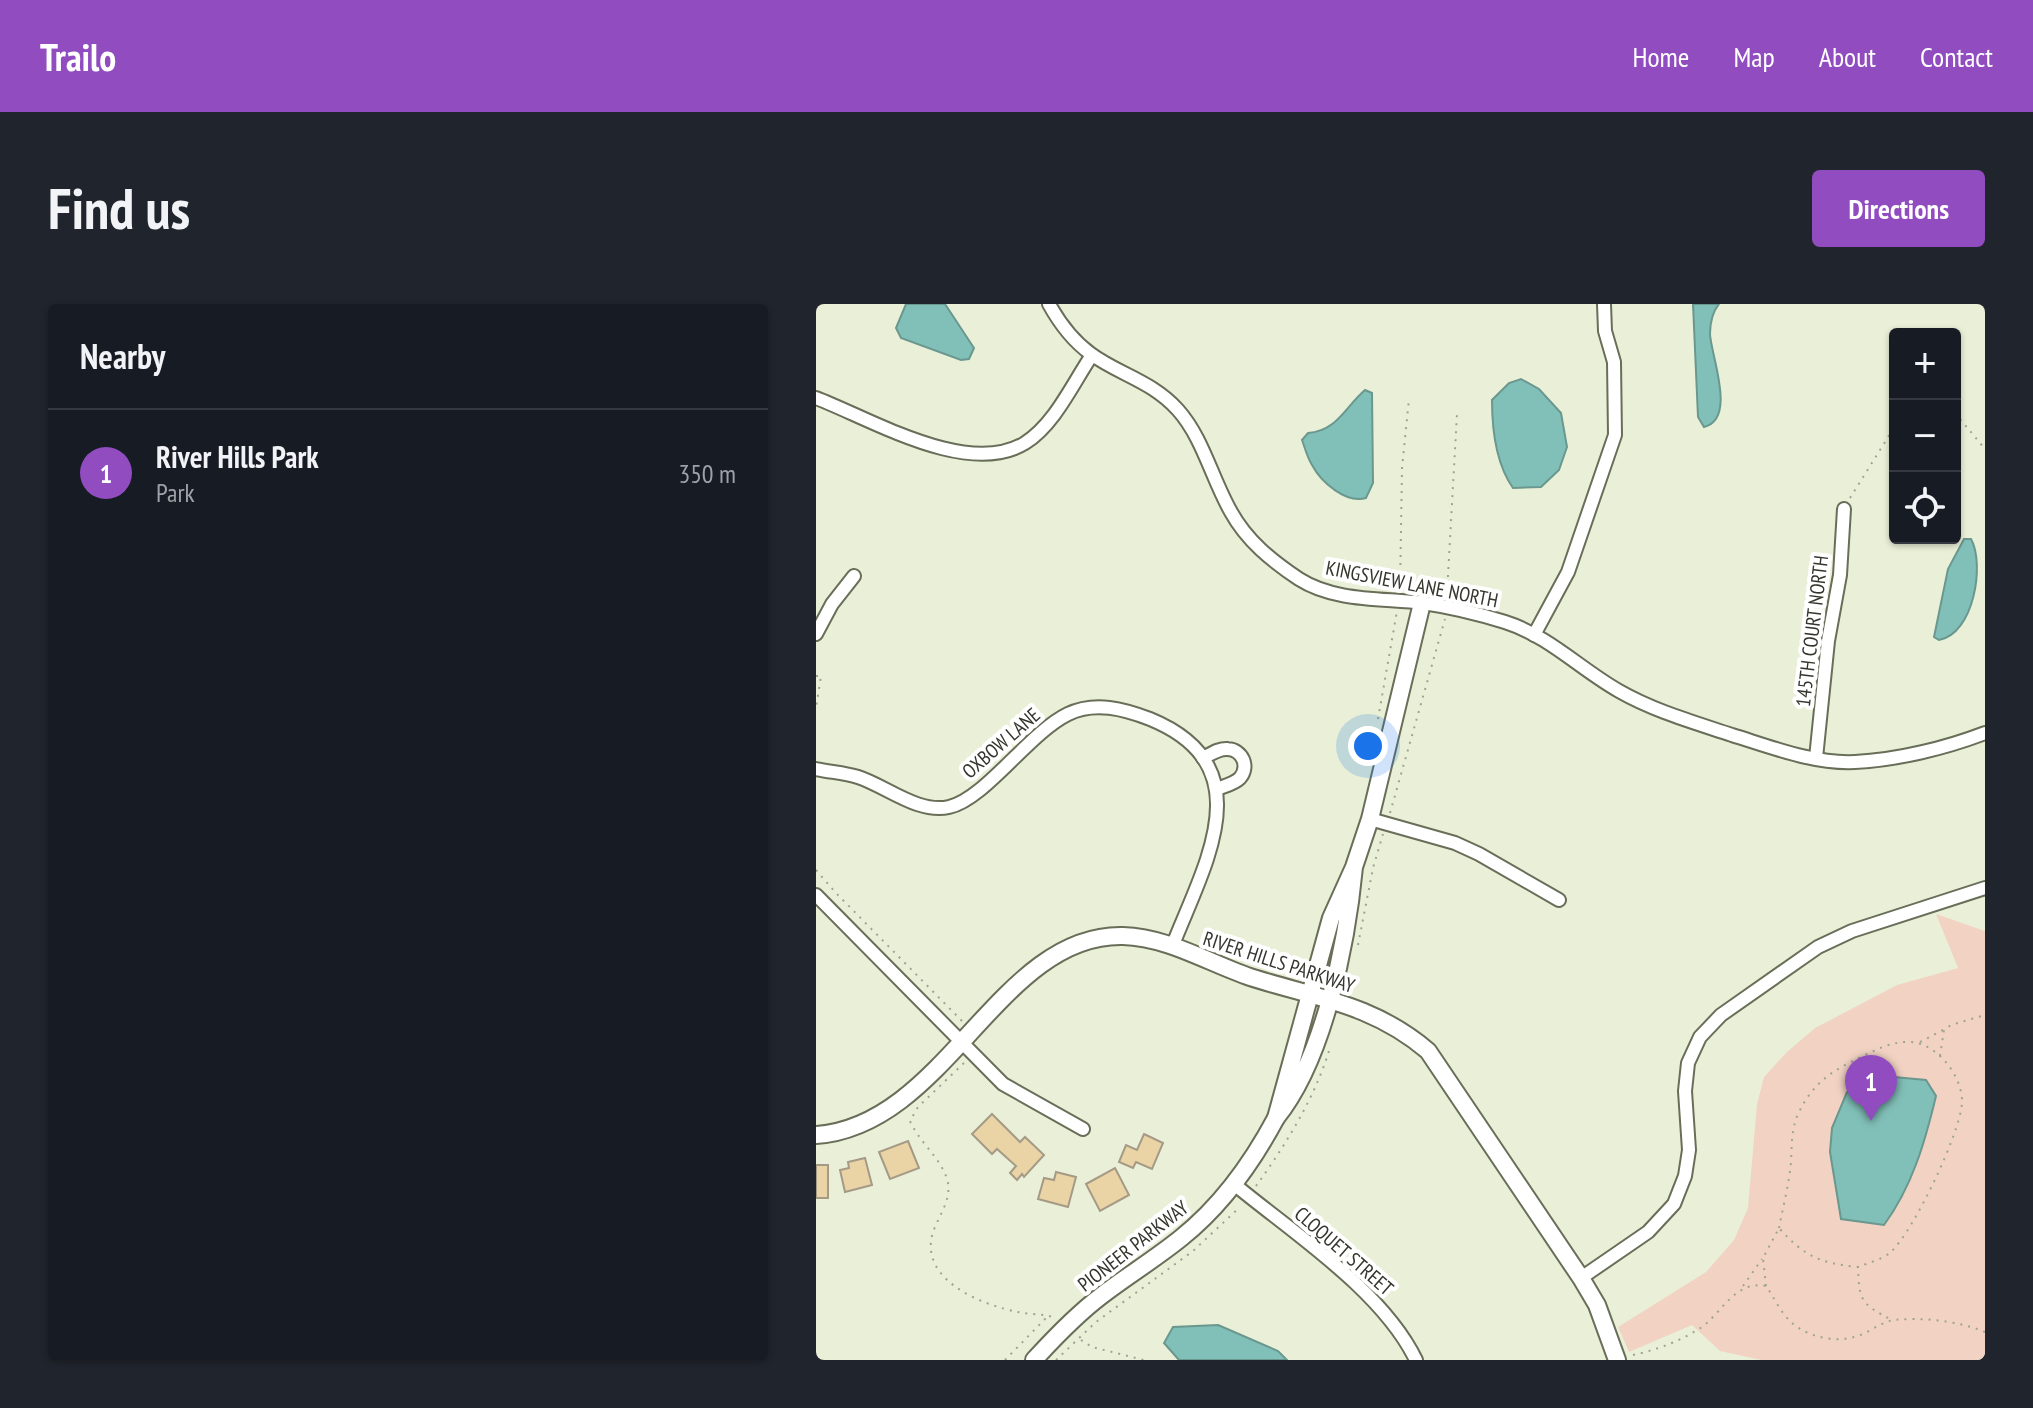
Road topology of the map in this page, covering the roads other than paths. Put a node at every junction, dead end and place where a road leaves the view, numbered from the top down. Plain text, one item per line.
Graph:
1 (1049, 304) edge
2 (1604, 304) edge
3 (1092, 355) junction
4 (816, 398) edge
5 (1844, 509) road end
6 (854, 576) dead end
7 (1422, 603) junction
8 (816, 634) edge
9 (1534, 635) junction
10 (1985, 733) edge
11 (1203, 758) junction
12 (1816, 758) junction
13 (816, 769) edge
14 (1217, 789) junction
15 (1370, 819) junction
16 (1354, 867) junction
17 (1985, 888) edge
18 (816, 895) edge
19 (1559, 900) dead end
20 (1172, 947) junction
21 (1309, 995) junction
22 (1328, 1000) junction
23 (962, 1042) junction
24 (1276, 1118) junction
25 (1083, 1129) dead end
26 (816, 1135) edge
27 (1234, 1184) junction
28 (1581, 1278) junction
29 (1624, 1358) edge
30 (1034, 1360) edge
31 (1416, 1360) edge

1 - 3 street, KINGSVIEW LANE NORTH
2 - 9 street
3 - 4 street
3 - 7 street, KINGSVIEW LANE NORTH
5 - 12 street, 145TH COURT NORTH
6 - 8 street
7 - 9 street, KINGSVIEW LANE NORTH
7 - 15 street, PIONEER PARKWAY
9 - 12 street, KINGSVIEW LANE NORTH
10 - 12 street, KINGSVIEW LANE NORTH
11 - 13 street, OXBOW LANE
11 - 14 street, OXBOW LANE
11 - 14 street
14 - 20 street, OXBOW LANE
15 - 16 street, PIONEER PARKWAY
15 - 19 street
16 - 21 street, PIONEER PARKWAY
16 - 22 street, PIONEER PARKWAY
17 - 28 street
18 - 23 street
20 - 21 street, RIVER HILLS PARKWAY
20 - 23 street, RIVER HILLS PARKWAY
21 - 22 street, RIVER HILLS PARKWAY
21 - 24 street, PIONEER PARKWAY
22 - 24 street, PIONEER PARKWAY
22 - 28 street, RIVER HILLS PARKWAY
23 - 25 street
23 - 26 street, RIVER HILLS PARKWAY
24 - 27 street, PIONEER PARKWAY
27 - 30 street, PIONEER PARKWAY
27 - 31 street, CLOQUET STREET
28 - 29 street, RIVER HILLS PARKWAY

